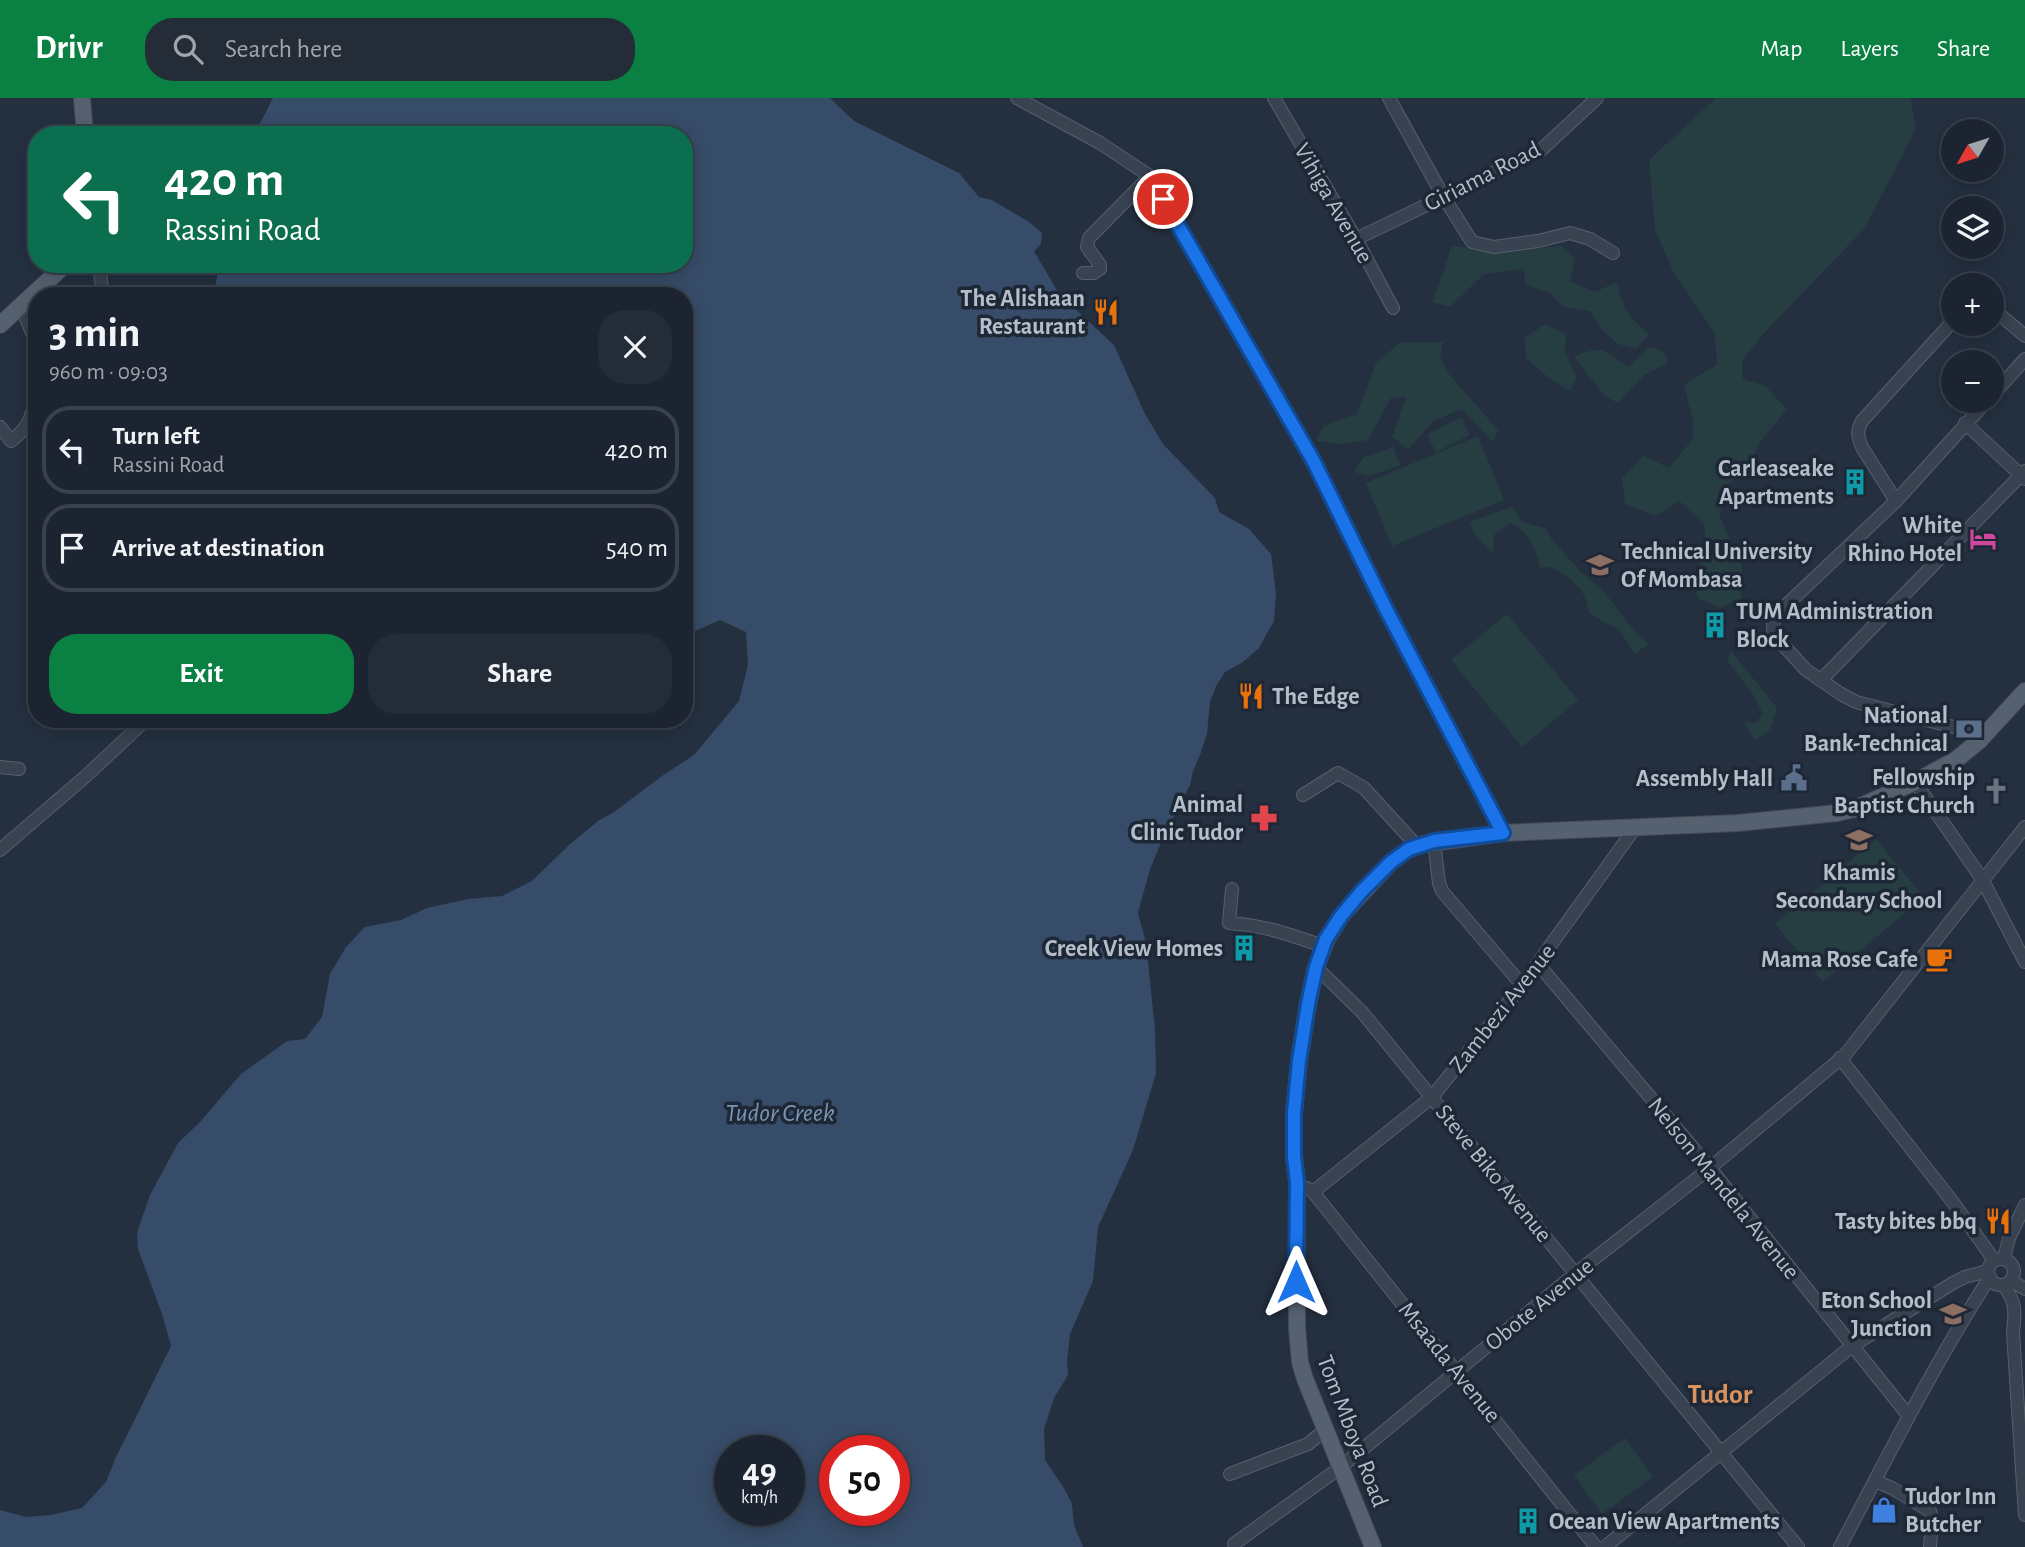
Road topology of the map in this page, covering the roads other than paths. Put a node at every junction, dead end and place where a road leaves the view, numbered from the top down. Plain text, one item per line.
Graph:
1 (82, 98) edge
2 (1018, 98) edge
3 (1274, 98) edge
4 (1389, 98) edge
5 (1597, 98) edge
6 (84, 126) edge
7 (1150, 176) junction
8 (1443, 196) junction
9 (1356, 239) junction
10 (1613, 253) dead end
11 (56, 273) edge
12 (1083, 274) dead end
13 (41, 287) edge
14 (28, 299) edge
15 (21, 306) junction
16 (1393, 308) dead end
17 (2004, 318) edge
18 (28, 323) edge
19 (0, 325) edge
20 (1941, 334) edge
21 (2025, 335) edge
22 (2025, 359) edge
23 (2004, 383) edge
24 (1975, 413) edge
25 (1965, 423) junction
26 (28, 425) edge
27 (0, 427) edge
28 (2024, 475) edge
29 (1896, 501) junction
30 (1821, 680) junction
31 (2025, 691) edge
32 (137, 728) edge
33 (1985, 735) junction
34 (0, 767) edge
35 (19, 769) dead end
36 (1915, 782) junction
37 (1303, 795) dead end
38 (2025, 827) edge
39 (1635, 828) junction
40 (1503, 833) junction
41 (1434, 841) junction
42 (1417, 846) junction
43 (0, 850) edge
44 (1982, 879) junction
45 (1232, 889) dead end
46 (1323, 946) junction
47 (2025, 962) edge
48 (1538, 964) junction
49 (1316, 967) junction
50 (1522, 985) junction
51 (1840, 1058) junction
52 (1432, 1097) junction
53 (1710, 1168) junction
54 (1297, 1182) junction
55 (1313, 1192) junction
56 (2025, 1205) edge
57 (1994, 1267) junction
58 (1576, 1273) junction
59 (2008, 1283) junction
60 (2025, 1289) edge
61 (2025, 1299) edge
62 (2015, 1310) junction
63 (1852, 1346) junction
64 (1457, 1371) junction
65 (1908, 1415) junction
66 (1326, 1429) junction
67 (1721, 1453) junction
68 (1342, 1467) junction
69 (2023, 1473) edge
70 (1230, 1474) dead end
71 (1875, 1481) junction
72 (2025, 1515) edge
73 (1234, 1544) dead end
74 (1373, 1547) edge
75 (1597, 1547) edge
76 (1605, 1547) edge
77 (1798, 1547) edge
78 (1840, 1547) edge
79 (1930, 1547) edge

1 - 6 main road
2 - 7 street
3 - 9 street, Vihiga Avenue
4 - 8 street
5 - 8 street, Giriama Road
7 - 12 street
7 - 40 street
8 - 9 street, Giriama Road
8 - 10 street
9 - 16 street, Vihiga Avenue
11 - 13 main road
14 - 15 main road
15 - 18 street
15 - 19 main road
17 - 21 street
20 - 29 street
22 - 23 street
24 - 25 street
25 - 28 street
25 - 29 street
26 - 27 street
28 - 30 street
29 - 30 street
30 - 33 street
31 - 33 main road, Tom Mboya Road
32 - 43 street
33 - 36 main road, Tom Mboya Road
34 - 35 street
36 - 39 main road, Tom Mboya Road
36 - 44 street
37 - 42 street
38 - 44 street, Obote Avenue
39 - 40 main road, Tom Mboya Road
39 - 48 street, Zambezi Avenue
40 - 41 main road, Tom Mboya Road
41 - 42 main road, Tom Mboya Road
41 - 50 street
42 - 46 main road, Tom Mboya Road
44 - 47 street
44 - 51 street, Obote Avenue
45 - 46 street
46 - 49 main road, Tom Mboya Road
48 - 50 street, Zambezi Avenue
48 - 53 street, Nelson Mandela Avenue
49 - 52 street, Steve Biko Avenue
49 - 54 main road, Tom Mboya Road
50 - 52 street, Zambezi Avenue
51 - 53 street, Obote Avenue
51 - 57 street
52 - 55 street, Zambezi Avenue
52 - 58 street, Steve Biko Avenue
53 - 58 street, Obote Avenue
53 - 63 street, Nelson Mandela Avenue
54 - 55 street, Msaada Avenue
54 - 66 main road, Tom Mboya Road
55 - 64 street, Msaada Avenue
56 - 57 street
57 - 59 street
57 - 59 street
57 - 63 street
57 - 65 street
58 - 64 street, Obote Avenue
58 - 67 street, Steve Biko Avenue
59 - 60 street
59 - 62 street
61 - 62 street
62 - 69 street
63 - 65 street, Nelson Mandela Avenue
63 - 67 street
64 - 68 street, Obote Avenue
64 - 75 street, Msaada Avenue
65 - 71 street
66 - 68 main road, Tom Mboya Road
66 - 70 street
67 - 76 street
67 - 77 street, Steve Biko Avenue
68 - 73 street, Obote Avenue
68 - 74 main road, Tom Mboya Road
69 - 72 street
71 - 78 street
71 - 79 street

